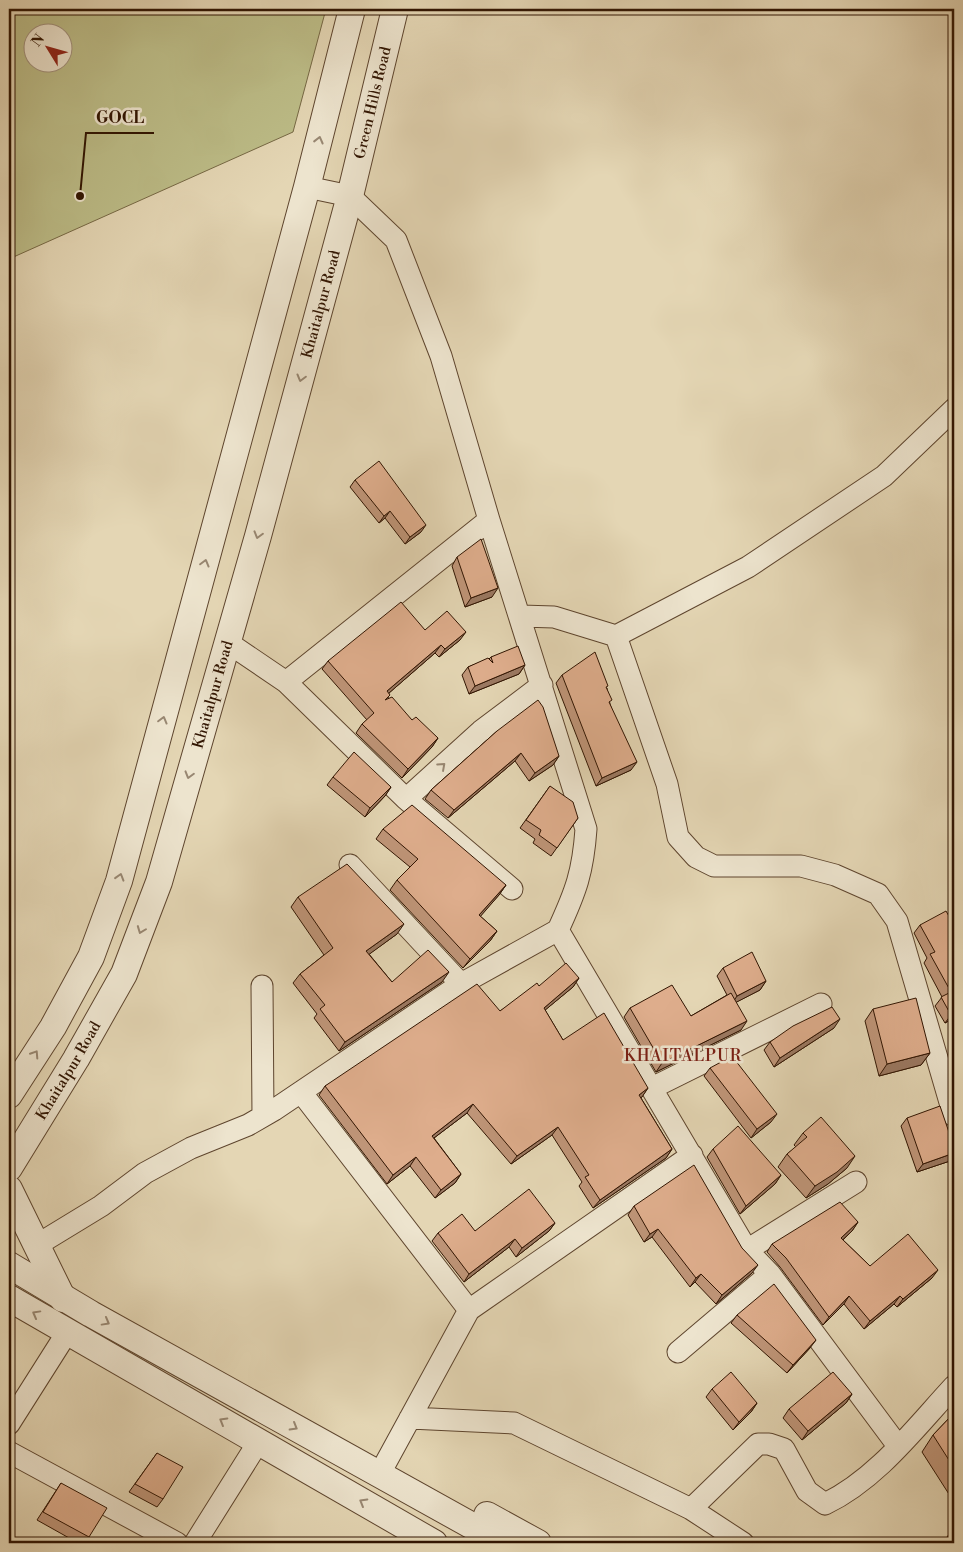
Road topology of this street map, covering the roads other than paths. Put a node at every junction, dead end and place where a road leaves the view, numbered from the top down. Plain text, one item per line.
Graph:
1 (352, 9) edge
2 (395, 9) edge
3 (307, 187) junction
4 (350, 196) junction
5 (954, 409) edge
6 (489, 520) junction
7 (521, 616) junction
8 (616, 636) junction
9 (227, 642) junction
10 (286, 682) junction
11 (542, 685) junction
12 (406, 799) junction
13 (350, 865) edge
14 (512, 889) dead end
15 (558, 930) junction
16 (461, 984) junction
17 (262, 986) dead end
18 (821, 1004) dead end
19 (652, 1088) junction
20 (300, 1092) junction
21 (9, 1095) edge
22 (263, 1116) junction
23 (954, 1116) edge
24 (692, 1155) junction
25 (9, 1168) edge
26 (856, 1182) dead end
27 (9, 1188) edge
28 (37, 1245) junction
29 (747, 1250) junction
30 (9, 1266) edge
31 (770, 1274) junction
32 (9, 1298) edge
33 (63, 1299) junction
34 (469, 1310) junction
35 (68, 1331) junction
36 (678, 1352) dead end
37 (954, 1386) edge
38 (410, 1418) junction
39 (9, 1424) edge
40 (259, 1442) junction
41 (898, 1446) junction
42 (9, 1452) edge
43 (379, 1475) junction
44 (691, 1509) junction
45 (413, 1535) edge
46 (177, 1543) edge
47 (195, 1543) edge
48 (434, 1543) edge
49 (503, 1543) edge
50 (538, 1543) edge
51 (742, 1543) edge

3 -> 1 street
2 - 4 street, Green Hills Road
3 - 4 street
21 -> 3 street
4 - 6 street
4 -> 9 street, Khaitalpur Road
5 - 8 street
6 - 7 street
6 - 10 street
7 - 8 street
7 - 11 street
8 - 23 street
9 - 10 street
9 -> 25 street, Khaitalpur Road
10 - 12 street
12 -> 11 street
11 - 15 street
12 - 14 street
13 - 16 street
15 - 16 street
15 - 19 street
16 - 20 street
17 - 22 street
18 - 19 street
19 - 24 street
20 - 22 street
20 - 34 street
22 - 28 street
24 - 29 street
24 - 34 street
26 - 29 street
27 - 28 street
28 - 33 street
29 - 31 street
30 - 33 street
31 - 36 street
31 - 41 street
35 -> 32 street
33 -> 43 street
34 - 38 street
35 - 39 street
40 -> 35 street
37 - 41 street
38 - 43 street
38 - 44 street
45 -> 40 street
40 - 47 street
41 - 44 street
42 - 46 street
43 - 49 street
43 - 50 street
44 - 51 street
45 - 48 street

